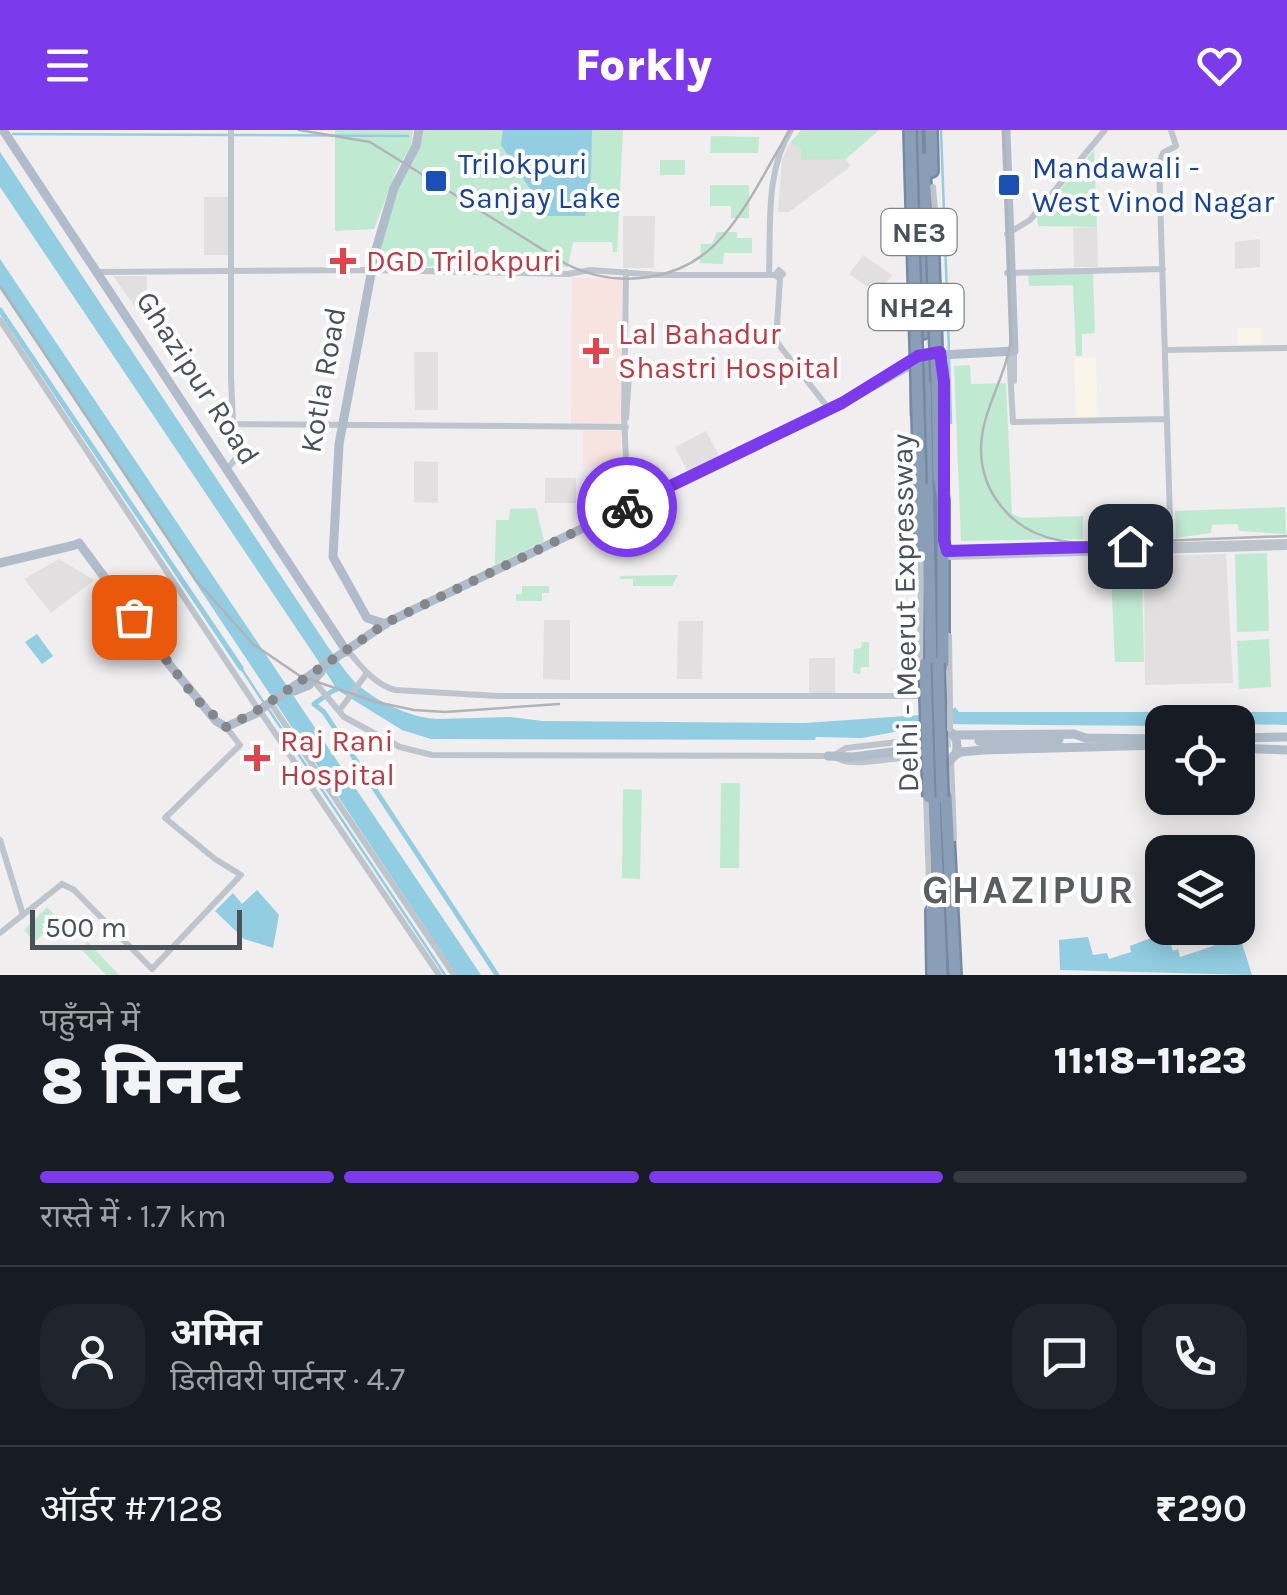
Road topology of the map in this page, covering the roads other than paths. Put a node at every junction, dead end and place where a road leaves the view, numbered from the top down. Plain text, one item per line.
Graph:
1 (6, 130) edge
2 (417, 130) edge
3 (791, 130) edge
4 (910, 130) edge
5 (924, 130) edge
6 (932, 130) edge
7 (1004, 130) edge
8 (1105, 130) edge
9 (1171, 130) edge
10 (231, 134) edge
11 (933, 188) junction
12 (1008, 234) junction
13 (374, 268) junction
14 (1163, 269) junction
15 (232, 271) junction
16 (101, 272) junction
17 (628, 272) junction
18 (1009, 273) junction
19 (775, 275) junction
20 (0, 320) edge
21 (929, 347) junction
22 (1287, 348) edge
23 (1165, 350) junction
24 (1011, 352) junction
25 (928, 381) junction
26 (829, 408) junction
27 (1167, 419) junction
28 (626, 423) junction
29 (233, 424) junction
30 (340, 425) junction
31 (228, 468) junction
32 (943, 500) junction
33 (628, 506) junction
34 (919, 510) junction
35 (1287, 545) edge
36 (1171, 548) junction
37 (946, 549) junction
38 (921, 558) junction
39 (0, 561) edge
40 (370, 624) junction
41 (348, 651) junction
42 (934, 663) junction
43 (364, 676) junction
44 (311, 678) junction
45 (949, 692) junction
46 (921, 698) junction
47 (265, 706) junction
48 (339, 711) junction
49 (226, 727) junction
50 (954, 742) junction
51 (1086, 742) junction
52 (1145, 742) edge
53 (1255, 743) edge
54 (1287, 743) edge
55 (920, 746) junction
56 (833, 756) joint
57 (938, 797) junction
58 (0, 840) edge
59 (941, 888) junction
60 (22, 913) junction
61 (954, 921) junction
62 (0, 930) edge
63 (932, 935) junction
64 (439, 975) edge
65 (454, 975) edge
66 (932, 975) edge
67 (949, 975) edge

1 - 16 main road, Ghazipur Road
2 - 13 main road, Kotla Road
3 - 19 street
4 - 21 highway, Delhi - Meerut Expressway / NE3
4 - 34 highway, NH24, bridge
5 - 21 highway, Delhi - Meerut Expressway / NE3
6 - 11 highway, NH24
7 - 12 main road
8 - 12 street
9 - 14 street
10 - 15 street
11 - 21 street
11 - 32 highway, NH24, bridge
12 - 18 main road
13 - 15 street
13 - 17 street
13 - 30 main road, Kotla Road
14 - 18 street
14 - 23 street
15 - 16 street
15 - 29 street
16 - 31 main road, Ghazipur Road
17 - 19 street
17 - 28 street
18 - 24 main road
19 - 26 street
20 - 47 street
21 - 24 main road
21 - 25 highway, Delhi - Meerut Expressway / NE3
21 - 25 street
21 - 26 main road
22 - 23 street
23 - 27 street
24 - 27 street
25 - 32 street
25 - 34 street
25 - 42 highway, Delhi - Meerut Expressway / NE3
26 - 33 main road
27 - 36 street
28 - 30 street
28 - 33 street
29 - 30 street
29 - 31 street
30 - 40 main road, Kotla Road
31 - 41 main road, Ghazipur Road
32 - 37 highway
33 - 40 main road
34 - 38 highway
35 - 36 street
36 - 37 street
37 - 42 highway
37 - 45 street
38 - 42 highway
38 - 46 street
39 - 49 main road
40 - 41 main road
41 - 43 street
41 - 44 main road
42 - 57 highway, Delhi - Meerut Expressway / NE3, bridge
43 - 46 street
43 - 48 street
44 - 47 main road
44 - 48 street
45 - 46 street
45 - 50 street, bridge
46 - 55 street, bridge
47 - 49 main road
47 - 64 street
47 - 65 street
48 - 56 street
49 - 60 street
50 - 51 main road
50 - 51 main road
50 - 55 main road
50 - 55 main road
50 - 61 street
51 - 52 main road
53 - 54 main road
55 - 56 main road
55 - 63 street
57 - 59 highway, Delhi - Meerut Expressway / NE3
57 - 61 highway
57 - 63 highway
58 - 60 street
59 - 66 highway
59 - 67 highway, Delhi - Meerut Expressway / NE3
60 - 62 street
61 - 67 highway
63 - 66 highway

